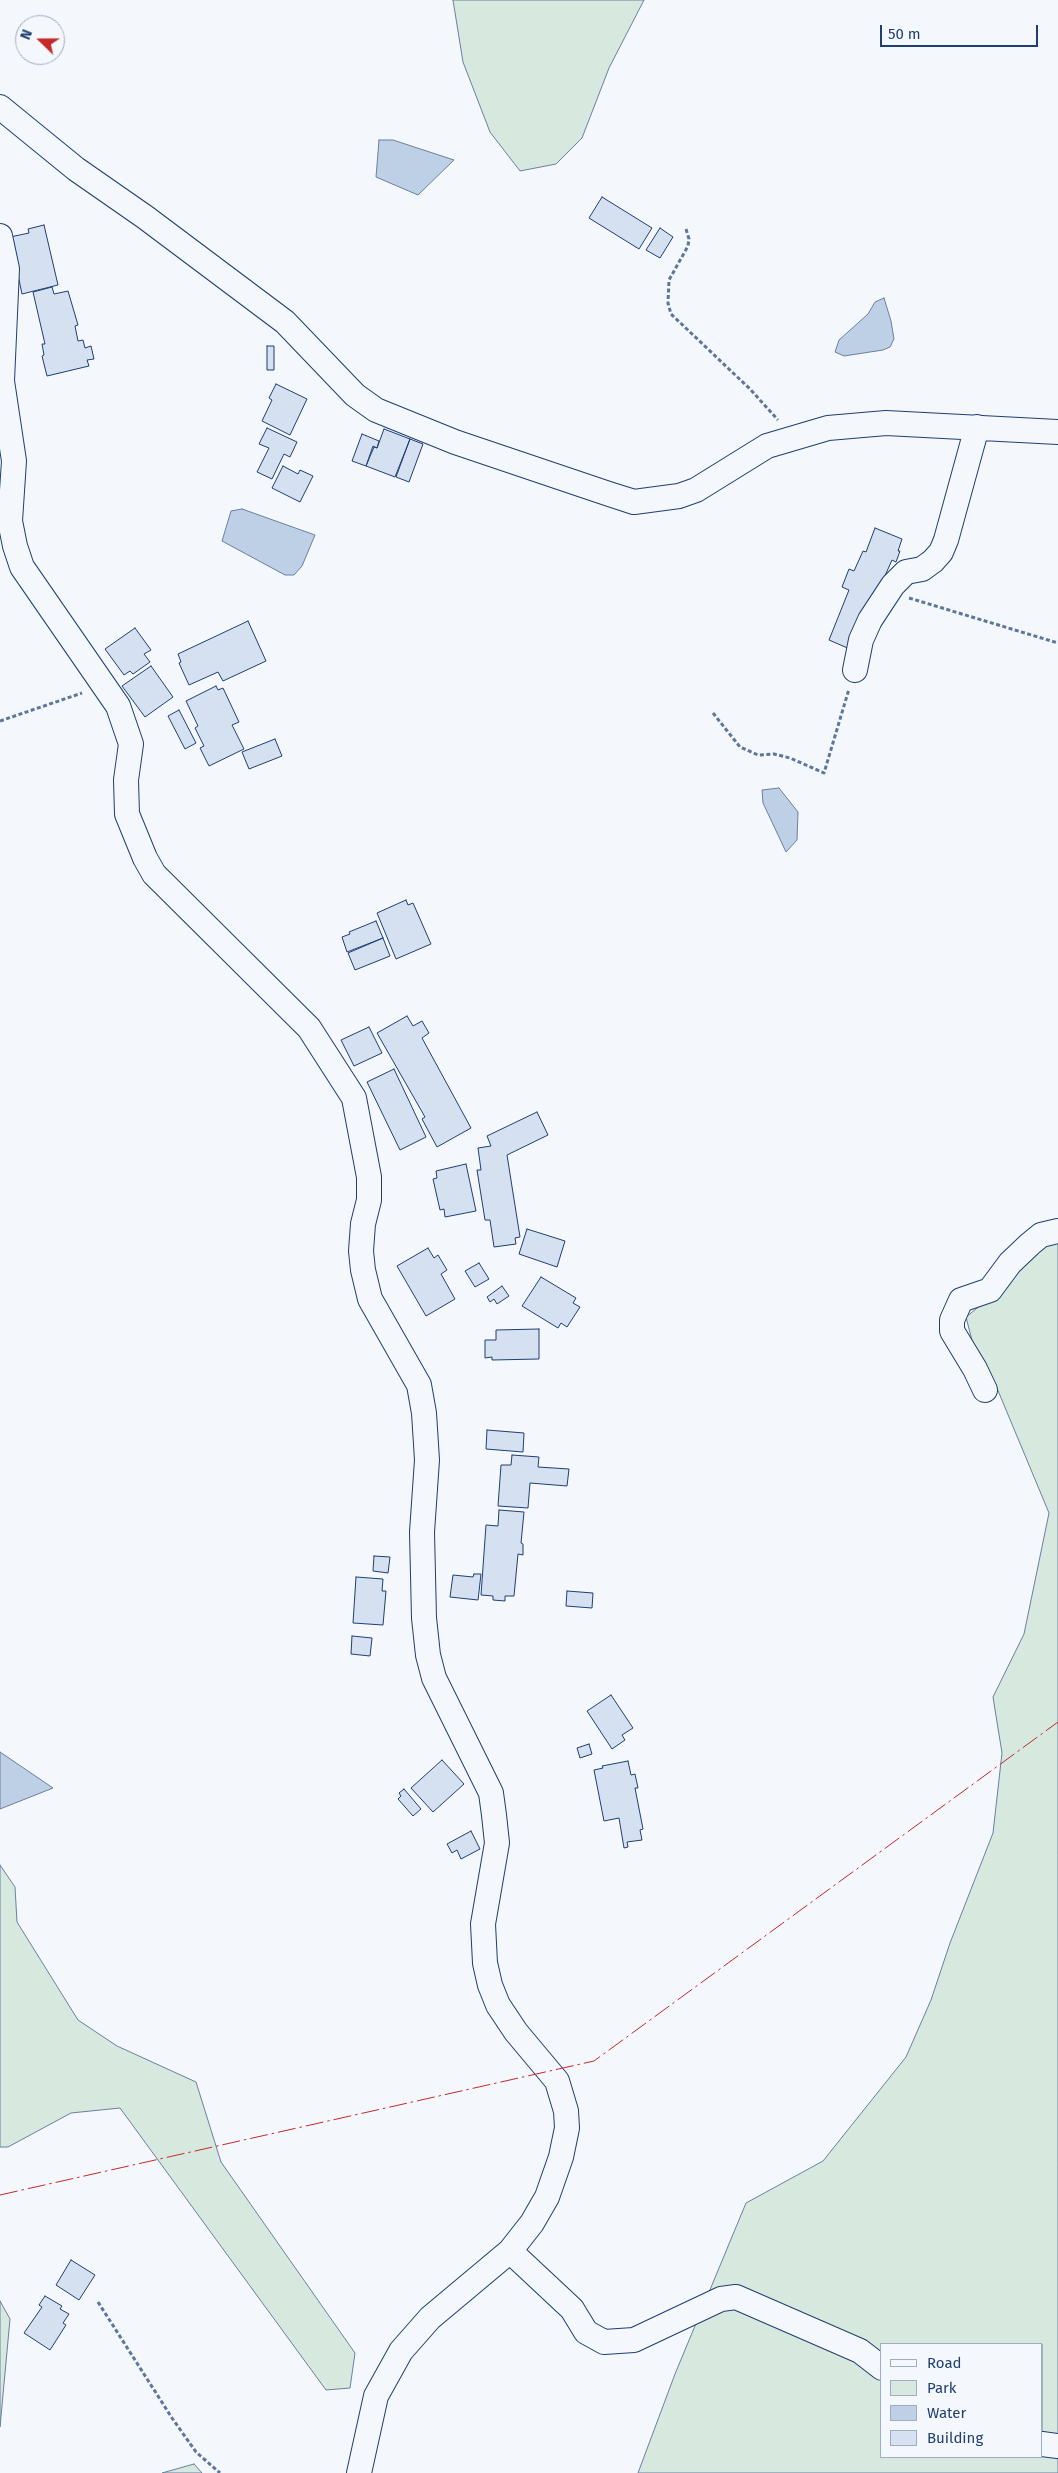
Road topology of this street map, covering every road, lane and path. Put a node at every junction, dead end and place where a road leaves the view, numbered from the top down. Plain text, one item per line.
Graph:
1 (0, 107) edge
2 (686, 229) dead end
3 (0, 236) edge
4 (977, 427) junction
5 (1058, 432) edge
6 (792, 439) junction
7 (893, 585) junction
8 (1058, 643) edge
9 (855, 670) joint
10 (103, 683) junction
11 (713, 713) dead end
12 (0, 721) edge
13 (1058, 1231) edge
14 (985, 1390) dead end
15 (510, 2251) junction
16 (98, 2302) dead end
17 (880, 2366) edge
18 (1043, 2444) edge
19 (1058, 2446) edge
20 (220, 2473) edge
21 (359, 2473) edge

1 - 6 street
2 - 6 path
3 - 10 street
4 - 5 street
4 - 6 street
4 - 7 street
7 - 8 path
7 - 9 street
9 - 11 path
10 - 12 path
10 - 15 street
13 - 14 street
15 - 17 street
15 - 21 street
16 - 20 path
18 - 19 street

